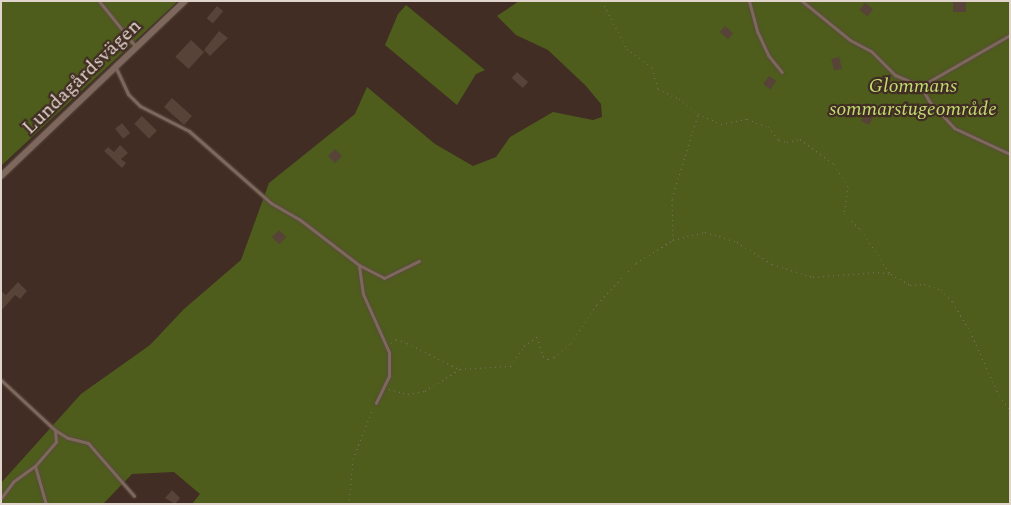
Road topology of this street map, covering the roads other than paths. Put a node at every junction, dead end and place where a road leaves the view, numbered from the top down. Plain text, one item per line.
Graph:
1 (100, 1) edge
2 (185, 1) edge
3 (749, 1) edge
4 (802, 1) edge
5 (1010, 35) edge
6 (136, 48) junction
7 (116, 67) junction
8 (782, 72) dead end
9 (921, 86) junction
10 (1010, 154) edge
11 (1, 176) edge
12 (418, 261) dead end
13 (358, 265) junction
14 (1, 380) edge
15 (376, 403) road end
16 (54, 430) junction
17 (35, 466) junction
18 (134, 496) dead end
19 (1, 498) edge
20 (46, 504) edge

1 - 6 lane
2 - 6 street, Lundagårdsvägen
3 - 8 lane
4 - 9 lane
5 - 9 lane
6 - 7 street, Lundagårdsvägen
7 - 11 street, Lundagårdsvägen
7 - 13 lane
9 - 10 lane
12 - 13 lane
13 - 15 lane
14 - 16 lane
16 - 17 lane
16 - 18 lane
17 - 19 lane
17 - 20 lane

